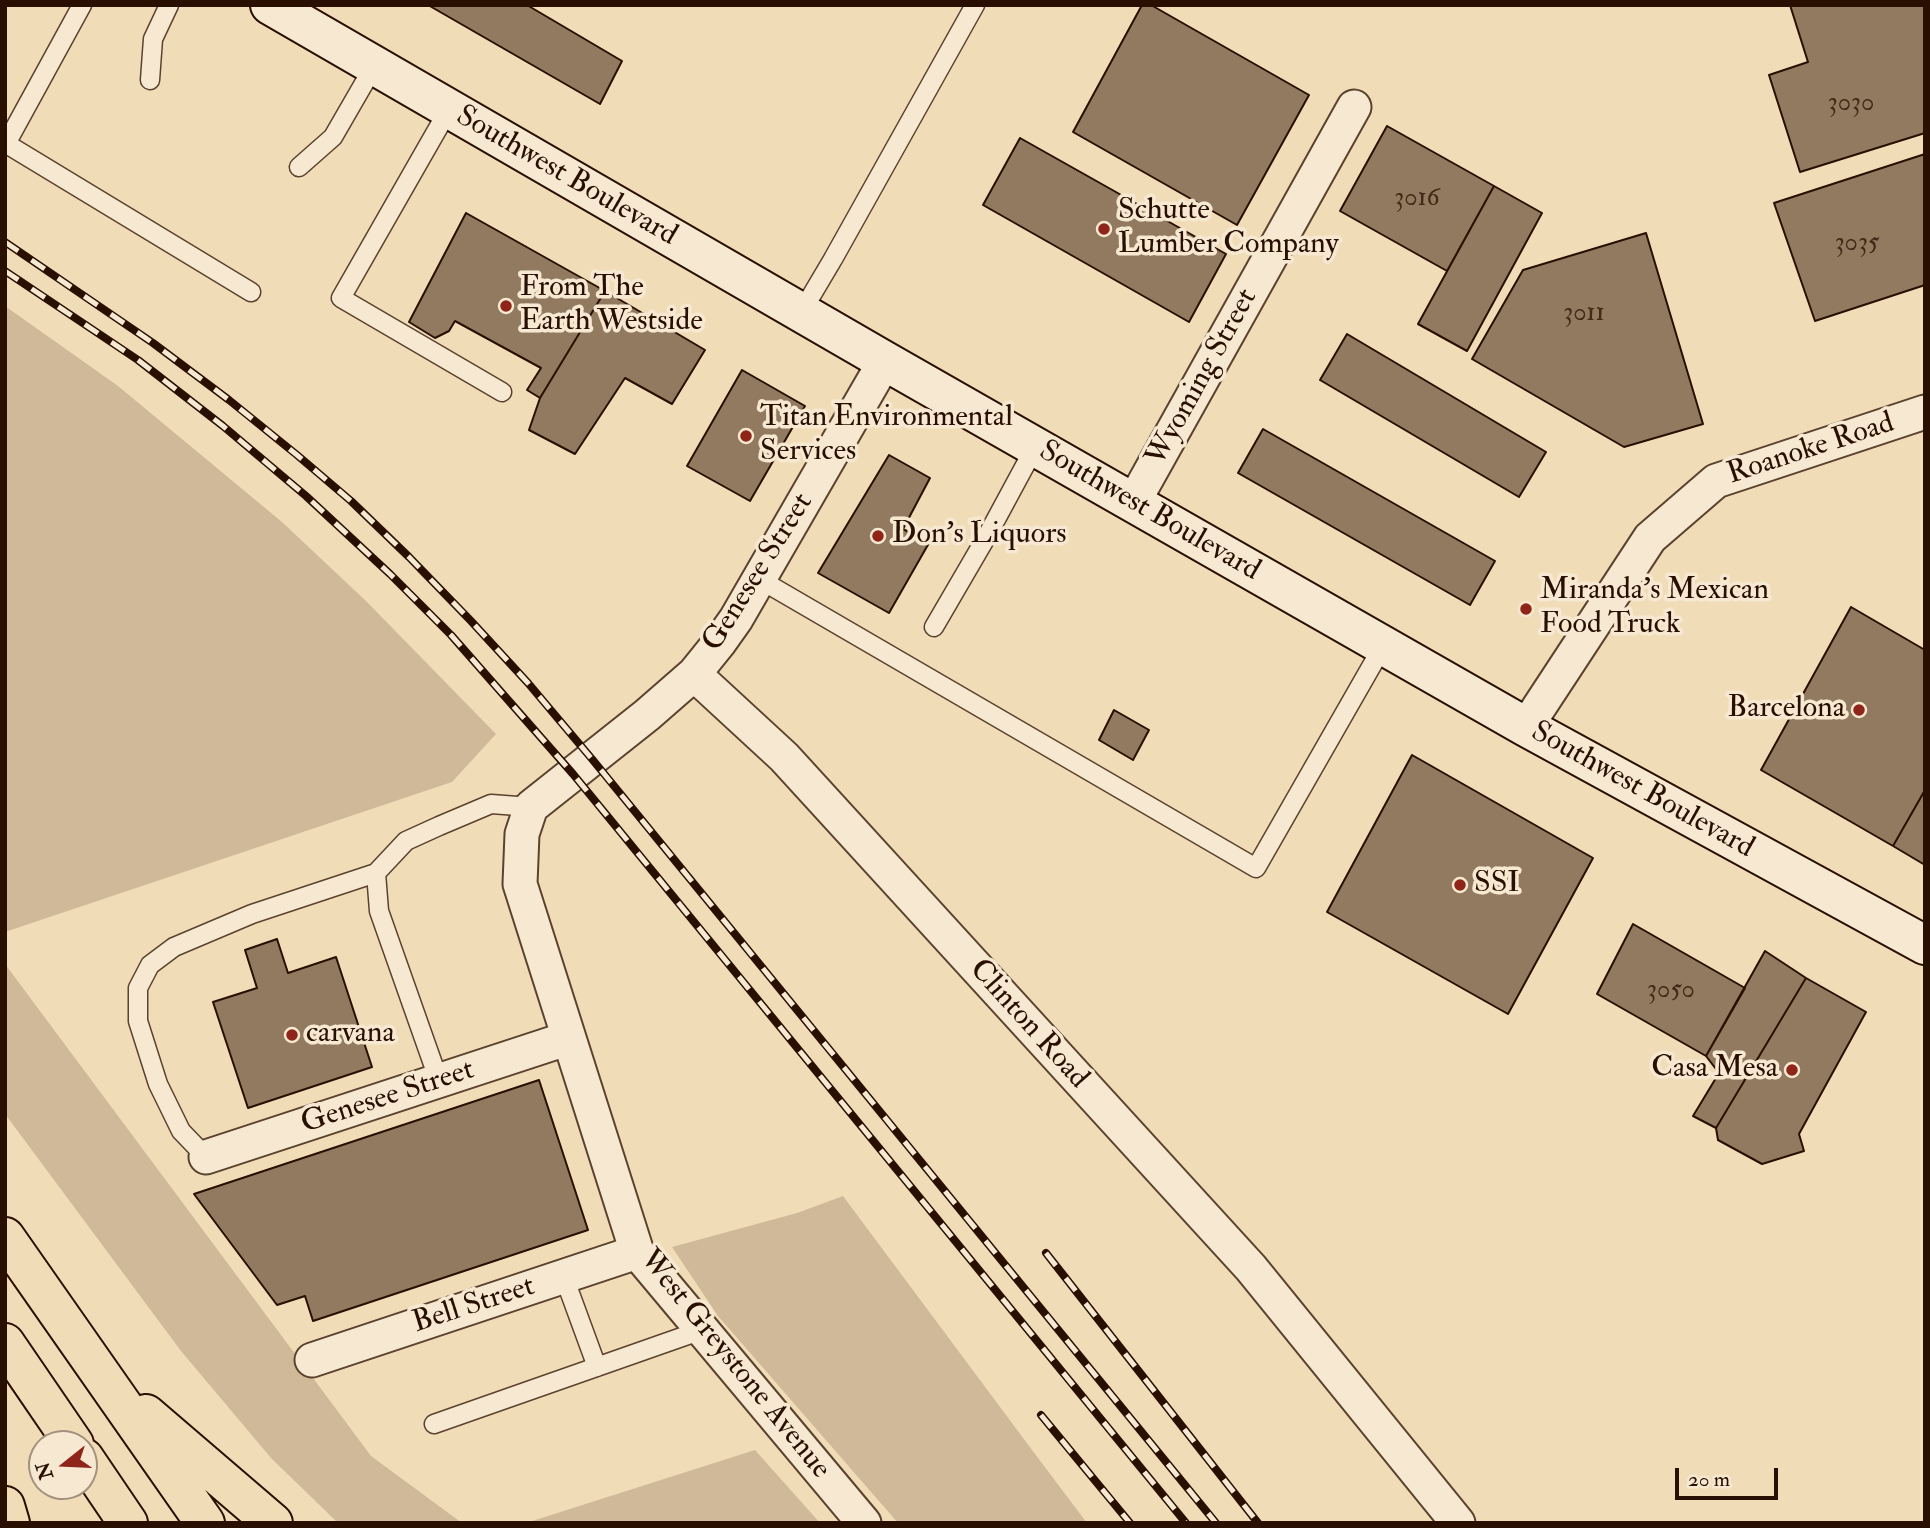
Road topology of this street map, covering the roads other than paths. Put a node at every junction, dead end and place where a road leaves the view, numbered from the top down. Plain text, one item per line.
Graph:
1 (82, 5) edge
2 (169, 5) edge
3 (270, 5) edge
4 (975, 5) edge
5 (374, 66) junction
6 (150, 80) dead end
7 (1354, 107) dead end
8 (449, 109) junction
9 (6, 144) edge
10 (299, 167) dead end
11 (251, 292) dead end
12 (801, 313) junction
13 (885, 361) junction
14 (502, 392) dead end
15 (1925, 412) edge
16 (1035, 447) junction
17 (1133, 503) junction
18 (759, 579) junction
19 (934, 627) dead end
20 (1383, 646) junction
21 (694, 674) junction
22 (1526, 727) junction
23 (531, 807) junction
24 (376, 873) junction
25 (1925, 946) edge
26 (569, 1038) junction
27 (439, 1081) junction
28 (206, 1157) joint
29 (5, 1237) edge
30 (637, 1252) junction
31 (564, 1277) junction
32 (702, 1330) junction
33 (5, 1343) edge
34 (312, 1360) dead end
35 (597, 1367) junction
36 (104, 1378) junction
37 (434, 1423) dead end
38 (64, 1430) edge
39 (98, 1479) edge
40 (5, 1506) edge
41 (10, 1523) edge
42 (128, 1523) edge
43 (205, 1523) edge
44 (273, 1523) edge
45 (864, 1523) edge
46 (1458, 1523) edge

1 - 9 lane
2 - 6 lane
3 - 5 main road, Southwest Boulevard
4 - 12 lane
5 - 8 main road, Southwest Boulevard
5 - 10 lane
7 - 17 street, Wyoming Street
8 - 12 main road, Southwest Boulevard
8 - 14 lane
9 - 11 lane
12 - 13 main road, Southwest Boulevard
13 - 16 main road, Southwest Boulevard
13 - 18 street, Genesee Street
15 - 22 street, Roanoke Road
16 - 17 main road, Southwest Boulevard
16 - 19 lane
17 - 20 main road, Southwest Boulevard
18 - 20 lane
18 - 21 street, Genesee Street
20 - 22 main road, Southwest Boulevard
21 - 23 street, Genesee Street
21 - 46 street, Clinton Road
22 - 25 main road, Southwest Boulevard
23 - 24 lane
23 - 26 street, West Greystone Avenue
24 - 27 lane
24 - 28 lane
26 - 27 street, Genesee Street
26 - 30 street, West Greystone Avenue
27 - 28 street, Genesee Street
29 - 36 highway
30 - 31 street, Bell Street
30 - 32 street, West Greystone Avenue
31 - 34 street, Bell Street
31 - 35 lane
32 - 35 lane
32 - 45 street, West Greystone Avenue
33 - 38 highway
35 - 37 lane
36 - 43 highway
36 - 44 highway
39 - 42 highway
40 - 41 highway

